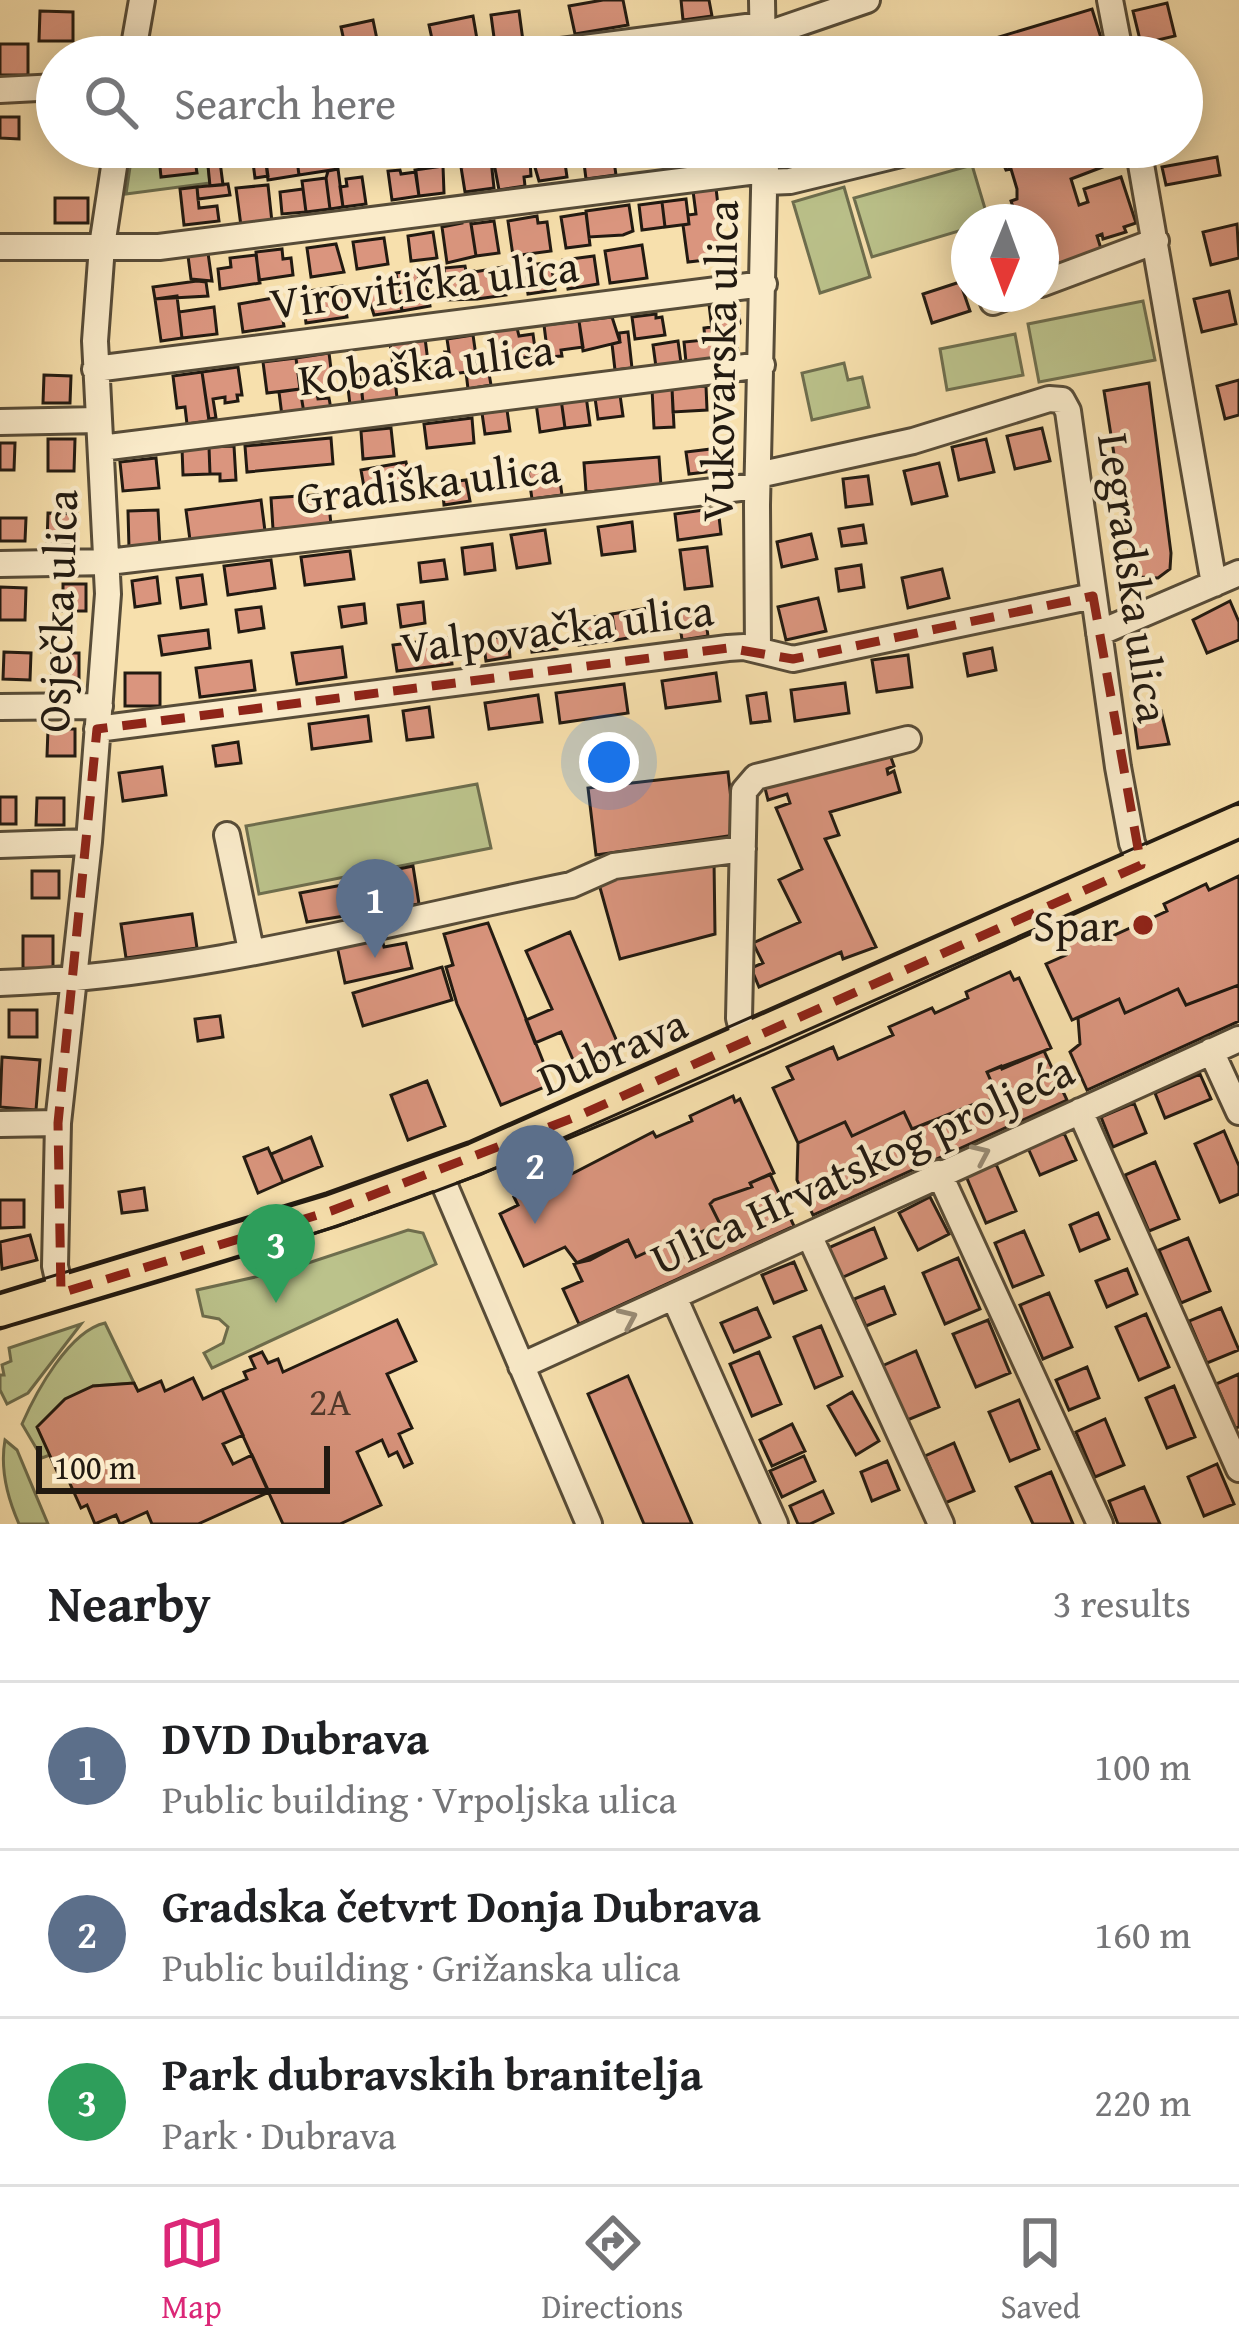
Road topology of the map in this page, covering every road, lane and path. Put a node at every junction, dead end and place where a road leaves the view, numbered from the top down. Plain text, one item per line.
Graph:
1 (142, 0) edge
2 (1110, 0) edge
3 (862, 1) edge
4 (763, 29) edge
5 (136, 36) edge
6 (701, 36) edge
7 (1117, 36) edge
8 (36, 88) edge
9 (0, 90) edge
10 (113, 168) edge
11 (751, 168) edge
12 (766, 168) edge
13 (769, 168) edge
14 (844, 168) edge
15 (1142, 168) edge
16 (1156, 242) junction
17 (102, 246) junction
18 (0, 247) edge
19 (1059, 277) edge
20 (764, 284) junction
21 (763, 364) junction
22 (95, 369) junction
23 (98, 420) junction
24 (0, 422) edge
25 (101, 448) junction
26 (758, 480) junction
27 (108, 562) junction
28 (0, 563) edge
29 (1239, 574) edge
30 (1214, 584) junction
31 (1093, 596) junction
32 (1099, 632) junction
33 (758, 649) junction
34 (0, 707) edge
35 (99, 718) junction
36 (908, 739) dead end
37 (1239, 821) edge
38 (227, 835) dead end
39 (89, 842) junction
40 (0, 844) edge
41 (742, 849) junction
42 (1141, 865) junction
43 (251, 950) junction
44 (74, 981) junction
45 (0, 983) edge
46 (1239, 1039) edge
47 (745, 1042) junction
48 (1211, 1051) junction
49 (1080, 1111) junction
50 (1239, 1112) edge
51 (58, 1123) junction
52 (0, 1124) edge
53 (440, 1172) junction
54 (939, 1173) junction
55 (809, 1235) junction
56 (61, 1292) junction
57 (674, 1297) junction
58 (0, 1311) edge
59 (521, 1366) junction
60 (1239, 1469) edge
61 (589, 1524) edge
62 (775, 1524) edge
63 (941, 1524) edge
64 (1100, 1524) edge

1 - 5 street
2 - 7 street
3 - 4 street
4 - 6 street
8 - 9 street
10 - 17 street, Osječka ulica
11 - 17 street
12 - 20 street, Vukovarska ulica
13 - 14 street
15 - 16 street
16 - 19 street
16 - 30 street
17 - 18 street
17 - 22 street, Osječka ulica
20 - 21 street, Vukovarska ulica
20 - 22 street, Virovitička ulica
21 - 25 street, Kobaška ulica
21 - 26 street, Vukovarska ulica
22 - 23 street, Osječka ulica
23 - 24 street
23 - 25 street, Osječka ulica
25 - 27 street, Osječka ulica
26 - 27 street, Gradiška ulica
26 - 31 street, Legradska ulica
26 - 33 street, Vukovarska ulica
27 - 28 street, Gradiška ulica
27 - 35 street, Osječka ulica
29 - 30 street
30 - 32 street
31 - 32 street, Legradska ulica
31 - 33 street, Valpovačka ulica
32 - 42 street, Legradska ulica
33 - 35 street, Valpovačka ulica
34 - 35 street, Valpovačka ulica
35 - 39 street, Osječka ulica
36 - 41 street
37 - 42 main road, Dubrava
38 - 43 street
39 - 40 street
39 - 44 street, Osječka ulica
41 - 43 street
41 - 47 street
42 - 47 main road, Dubrava
43 - 44 street
44 - 45 street
44 - 51 street, Osječka ulica
46 - 48 street, Ulica Hrvatskog proljeća
47 - 53 main road, Dubrava
48 - 49 street, Ulica Hrvatskog proljeća
48 - 50 street
54 -> 49 street, Ulica Hrvatskog proljeća
49 - 60 street
51 - 52 street
51 - 56 street, Osječka ulica
53 - 56 main road, Dubrava
53 - 59 street
54 - 55 street, Ulica Hrvatskog proljeća
54 - 64 street
55 - 57 street, Ulica Hrvatskog proljeća
55 - 63 street
56 - 58 main road, Dubrava
59 -> 57 street, Ulica Hrvatskog proljeća
57 - 62 street
59 - 61 street

